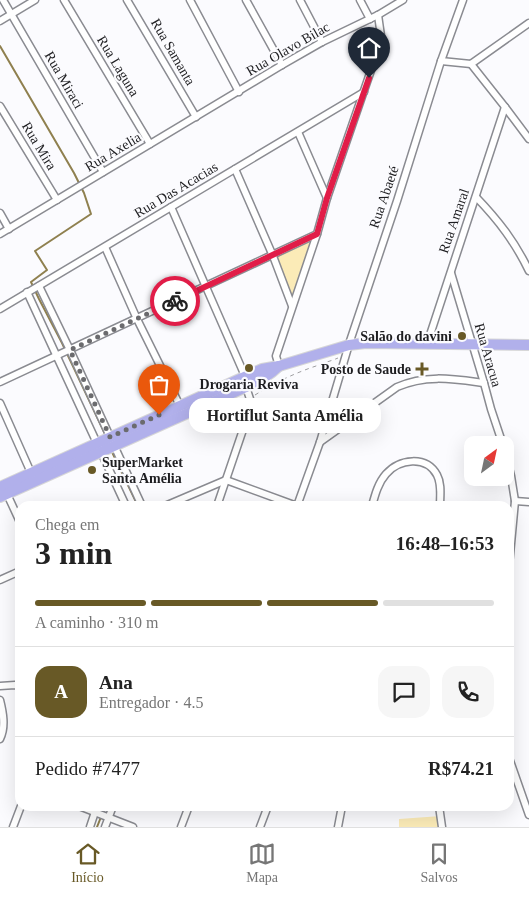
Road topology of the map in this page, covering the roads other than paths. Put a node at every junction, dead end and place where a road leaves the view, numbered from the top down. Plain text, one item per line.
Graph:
1 (3, 0) edge
2 (35, 0) edge
3 (64, 0) edge
4 (127, 0) edge
5 (190, 0) edge
6 (246, 0) edge
7 (300, 0) edge
8 (360, 0) edge
9 (403, 0) edge
10 (463, 0) edge
11 (11, 14) junction
12 (378, 14) junction
13 (370, 19) junction
14 (0, 21) edge
15 (529, 23) edge
16 (322, 42) junction
17 (442, 61) junction
18 (471, 64) junction
19 (282, 65) junction
20 (239, 92) junction
21 (364, 92) junction
22 (0, 106) edge
23 (505, 107) junction
24 (196, 117) junction
25 (298, 132) junction
26 (529, 139) edge
27 (150, 144) junction
28 (235, 169) junction
29 (103, 172) junction
30 (476, 197) junction
31 (327, 198) junction
32 (57, 200) junction
33 (171, 207) junction
34 (0, 214) edge
35 (9, 229) junction
36 (0, 234) edge
37 (317, 234) junction
38 (105, 247) junction
39 (273, 256) junction
40 (529, 271) edge
41 (450, 272) junction
42 (39, 286) junction
43 (205, 287) junction
44 (27, 292) junction
45 (292, 306) junction
46 (0, 309) edge
47 (137, 319) junction
48 (428, 344) junction
49 (472, 344) junction
50 (529, 345) edge
51 (348, 347) junction
52 (70, 350) junction
53 (56, 356) junction
54 (279, 366) junction
55 (0, 382) edge
56 (245, 382) junction
57 (484, 383) junction
58 (0, 403) edge
59 (182, 410) junction
60 (500, 436) edge
61 (112, 442) junction
62 (320, 442) junction
63 (99, 447) junction
64 (33, 477) junction
65 (226, 480) junction
66 (513, 486) edge
67 (2, 492) edge
68 (124, 501) edge
69 (140, 501) edge
70 (177, 501) edge
71 (219, 501) edge
72 (283, 501) edge
73 (299, 501) edge
74 (373, 501) edge
75 (440, 501) edge
76 (515, 501) junction
77 (529, 502) edge
78 (514, 512) edge
79 (15, 514) edge
80 (15, 573) edge
81 (0, 580) edge
82 (15, 685) edge
83 (0, 686) edge
84 (0, 700) edge
85 (0, 739) edge
86 (514, 772) edge
87 (19, 811) edge
88 (95, 811) edge
89 (99, 811) edge
90 (110, 811) edge
91 (187, 811) edge
92 (266, 811) edge
93 (341, 811) edge
94 (440, 811) edge
95 (529, 814) edge
96 (108, 818) junction
97 (13, 827) edge
98 (90, 827) edge
99 (105, 827) edge
100 (134, 827) edge
101 (181, 827) edge
102 (260, 827) edge
103 (338, 827) edge
104 (442, 827) edge

1 - 11 street, Rua Miraci
2 - 11 street
3 - 27 street, Rua Laguna
4 - 24 street, Rua Samanta
5 - 20 street
6 - 19 street
7 - 16 street
8 - 13 street
9 - 12 street, Rua Olavo Bilac
10 - 17 street, Rua Abaeté
11 - 14 street
11 - 29 street, Rua Miraci
12 - 13 street, Rua Olavo Bilac
12 - 21 street
13 - 16 street, Rua Olavo Bilac
15 - 18 street
16 - 19 street, Rua Olavo Bilac
17 - 18 street
17 - 51 street, Rua Abaeté
18 - 23 street
19 - 20 street, Rua Olavo Bilac
20 - 24 street, Rua Axelia
21 - 25 street, Rua Das Acacias
21 - 31 street
22 - 32 street, Rua Mira
23 - 26 street
23 - 30 street, Rua Amaral
24 - 27 street, Rua Axelia
25 - 28 street, Rua Das Acacias
25 - 31 street
27 - 29 street, Rua Axelia
28 - 33 street, Rua Das Acacias
28 - 39 street
29 - 32 street, Rua Axelia
30 - 40 street
30 - 41 street, Rua Amaral
31 - 37 street
32 - 35 street, Rua Axelia
33 - 38 street, Rua Das Acacias
33 - 43 street
34 - 35 street
35 - 36 street, Rua Axelia
37 - 39 street
37 - 45 street
38 - 42 street, Rua Das Acacias
38 - 47 street
39 - 43 street
39 - 45 street
41 - 48 street, Rua Amaral
41 - 49 street, Rua Aracua
42 - 44 street, Rua Das Acacias
42 - 52 street
43 - 47 street
43 - 56 street
44 - 46 street, Rua Das Acacias
44 - 53 street
45 - 54 street
47 - 52 street
47 - 59 street
48 - 49 main road
48 - 51 main road
49 - 50 main road
49 - 57 street, Rua Aracua
51 - 54 main road
51 - 62 street, Rua Abaeté
52 - 53 street
52 - 61 street
53 - 55 street
53 - 63 street
54 - 56 main road
56 - 59 main road
56 - 65 street
57 - 60 street, Rua Aracua
57 - 62 street
58 - 64 street
59 - 61 main road
61 - 63 main road
61 - 69 street
62 - 73 street, Rua Abaeté
63 - 64 main road
63 - 68 street
64 - 67 main road
65 - 70 street
65 - 71 street
65 - 72 street
66 - 76 street
67 - 79 street
74 - 75 street
76 - 77 street
76 - 78 street
80 - 81 street
82 - 83 street
84 - 85 street
86 - 95 street
87 - 97 street
88 - 98 street
89 - 96 street
90 - 96 street
91 - 101 street
92 - 102 street
93 - 103 street
94 - 104 street
96 - 99 street
96 - 100 street

